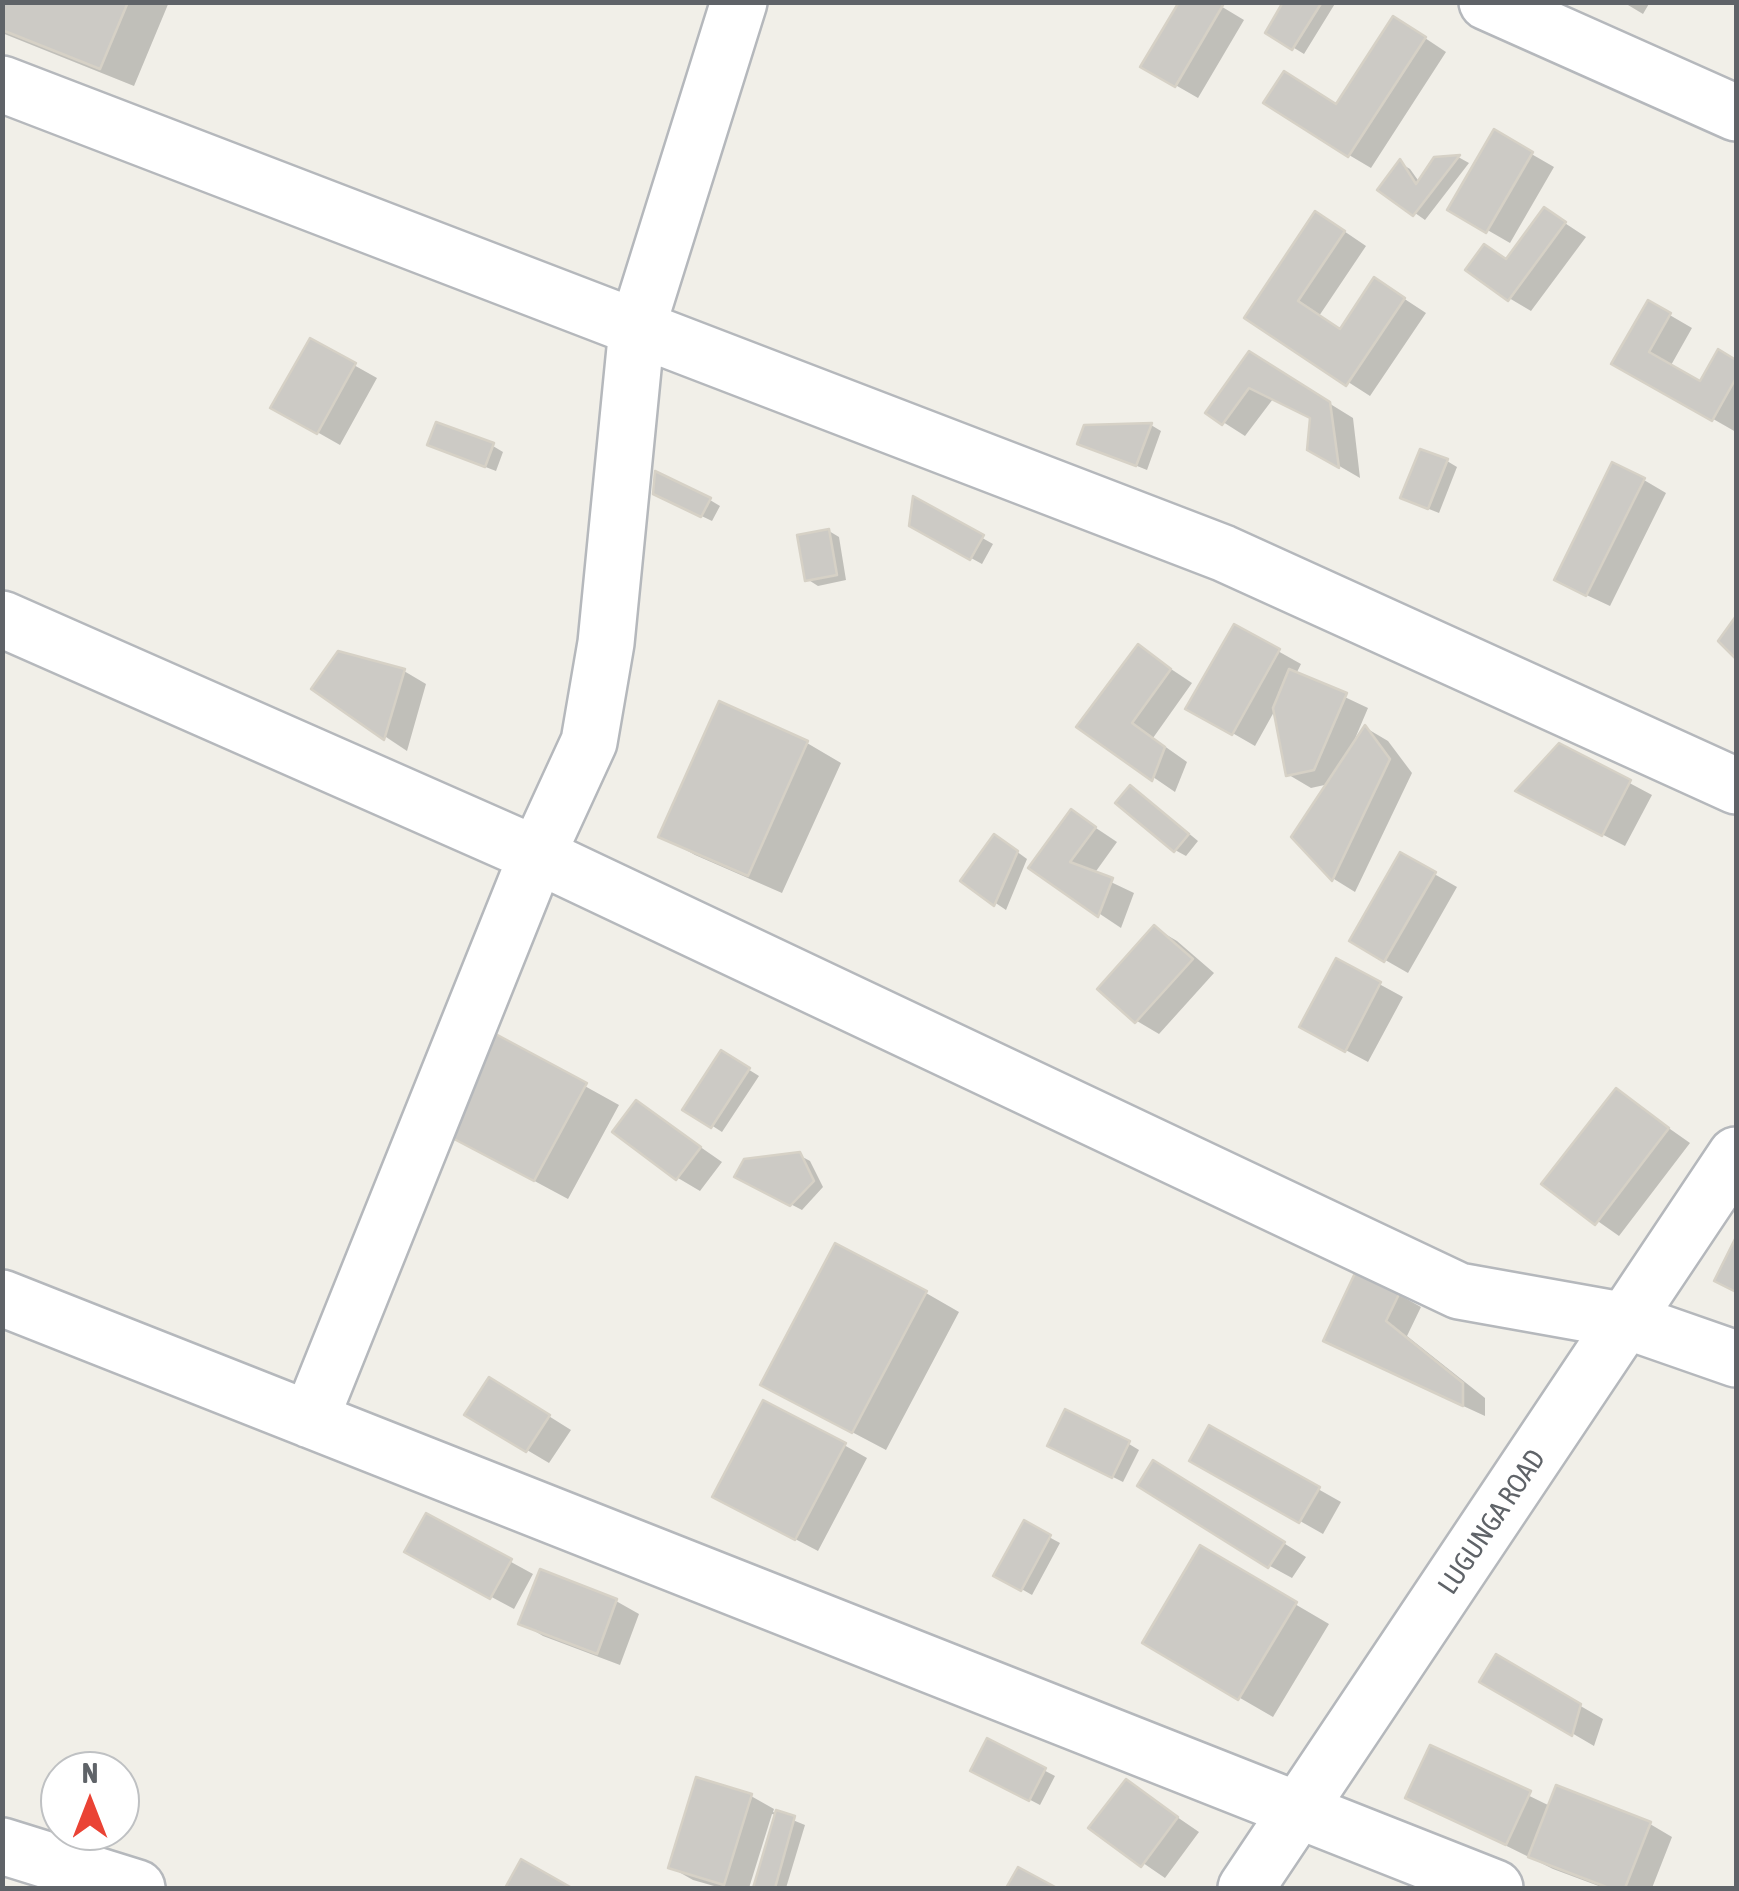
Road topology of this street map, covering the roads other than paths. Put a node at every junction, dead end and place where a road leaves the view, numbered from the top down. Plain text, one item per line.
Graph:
1 (739, 2) edge
2 (1487, 2) edge
3 (2, 84) edge
4 (1736, 114) edge
5 (637, 328) junction
6 (2, 619) edge
7 (1736, 786) edge
8 (537, 856) junction
9 (1736, 1154) edge
10 (2, 1298) edge
11 (1627, 1321) junction
12 (1736, 1358) edge
13 (310, 1420) junction
14 (1300, 1810) junction
15 (2, 1846) edge
16 (136, 1888) edge
17 (1246, 1888) edge
18 (1496, 1888) edge

1 - 5 street
2 - 4 street
3 - 5 street
5 - 7 street
5 - 8 street
6 - 8 street
8 - 11 street
8 - 13 street
9 - 11 street, LUGUNGA ROAD
10 - 13 street
11 - 12 street
11 - 14 street, LUGUNGA ROAD
13 - 14 street
14 - 17 street, LUGUNGA ROAD
14 - 18 street
15 - 16 street

